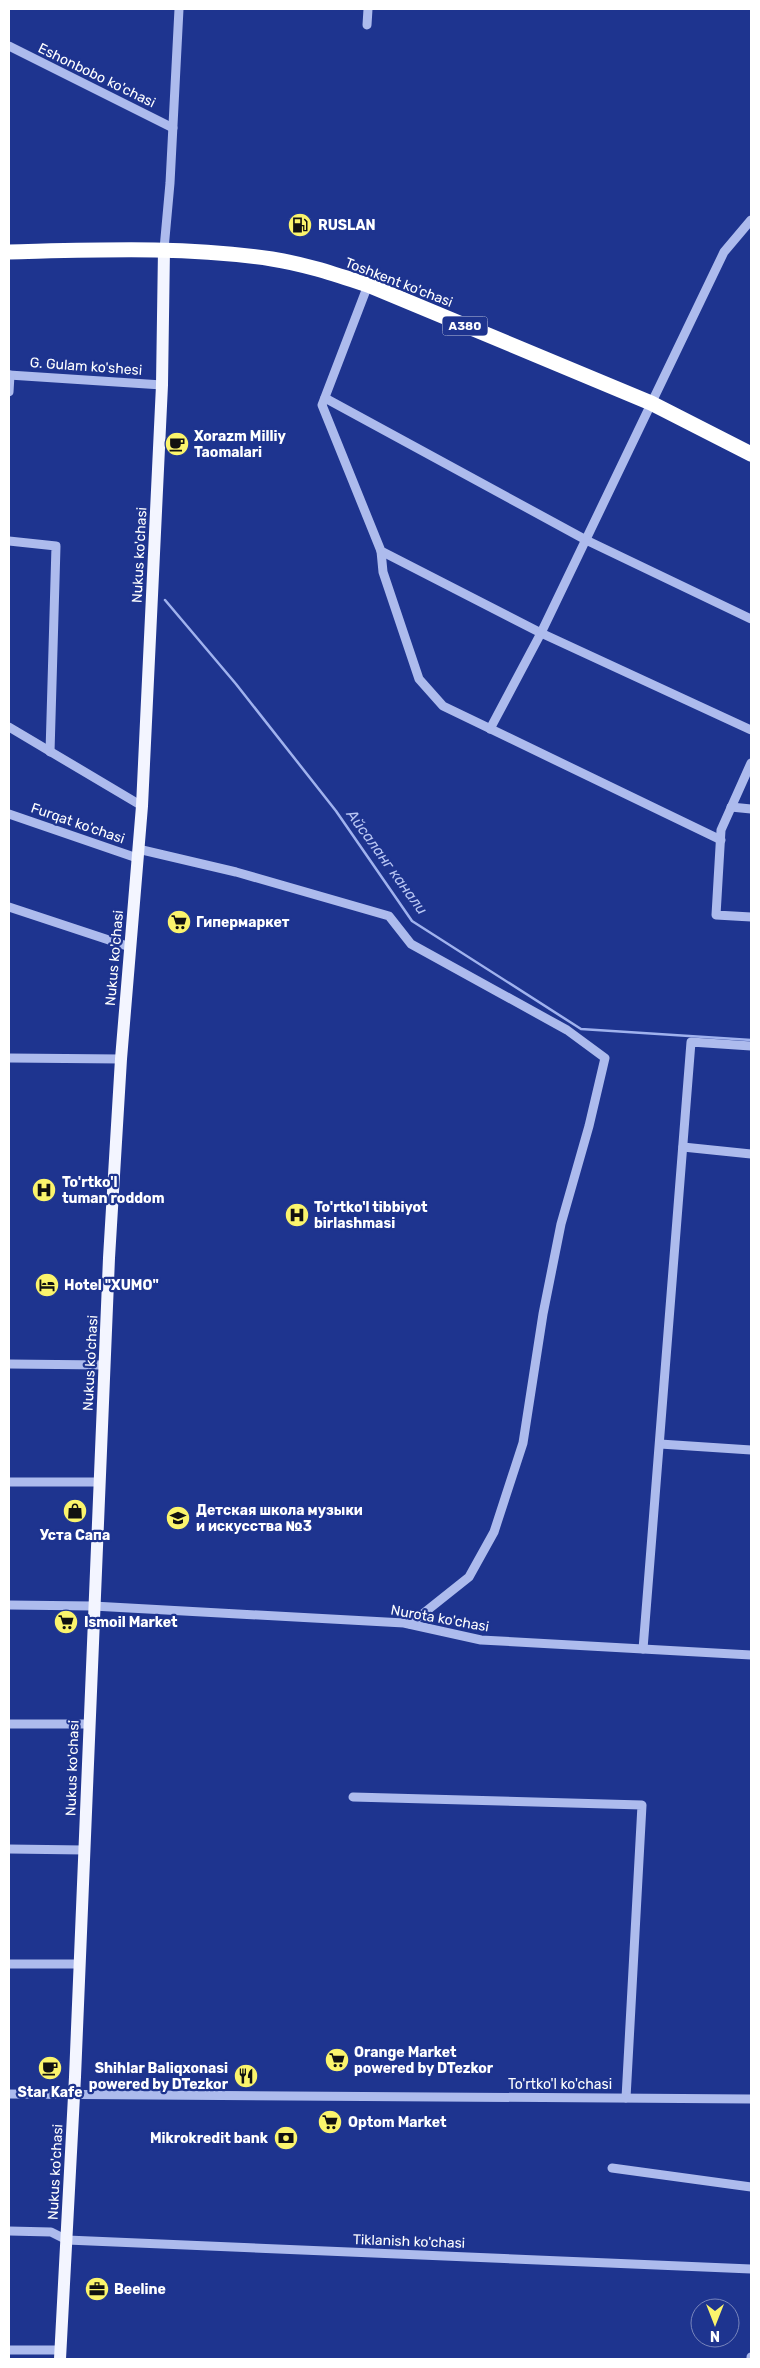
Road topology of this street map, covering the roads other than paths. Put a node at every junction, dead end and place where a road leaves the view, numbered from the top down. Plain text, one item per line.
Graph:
1 (180, 9) edge
2 (368, 9) edge
3 (367, 25) dead end
4 (9, 46) edge
5 (173, 128) junction
6 (751, 220) edge
7 (164, 249) junction
8 (9, 252) edge
9 (368, 285) junction
10 (10, 375) edge
11 (162, 385) junction
12 (9, 392) edge
13 (325, 398) junction
14 (651, 403) junction
15 (751, 454) edge
16 (586, 540) junction
17 (9, 541) edge
18 (381, 551) junction
19 (751, 618) edge
20 (541, 633) junction
21 (9, 727) edge
22 (490, 729) junction
23 (751, 730) edge
24 (50, 752) junction
25 (751, 763) edge
26 (142, 806) junction
27 (731, 807) junction
28 (751, 809) edge
29 (9, 814) edge
30 (721, 840) junction
31 (138, 854) junction
32 (9, 907) edge
33 (751, 916) edge
34 (130, 946) junction
35 (751, 1046) edge
36 (9, 1058) edge
37 (121, 1059) junction
38 (683, 1147) junction
39 (751, 1154) edge
40 (9, 1364) edge
41 (105, 1365) junction
42 (660, 1444) junction
43 (751, 1450) edge
44 (9, 1482) edge
45 (99, 1482) junction
46 (9, 1605) edge
47 (93, 1606) junction
48 (410, 1624) junction
49 (644, 1649) junction
50 (751, 1655) edge
51 (9, 1724) edge
52 (89, 1724) junction
53 (353, 1796) dead end
54 (9, 1848) edge
55 (84, 1850) junction
56 (9, 1964) edge
57 (80, 1964) junction
58 (9, 2094) edge
59 (74, 2094) junction
60 (626, 2098) junction
61 (751, 2099) edge
62 (612, 2168) dead end
63 (751, 2187) edge
64 (9, 2232) edge
65 (66, 2240) junction
66 (751, 2269) edge
67 (9, 2350) edge
68 (60, 2354) edge

1 - 5 street
2 - 3 street
4 - 5 street, Eshonbobo ko'chasi
5 - 7 street
6 - 14 street
7 - 8 highway, Toshkent ko'chasi / A380
7 - 9 highway, Toshkent ko'chasi / A380
7 - 11 main road, Nukus ko'chasi
9 - 13 street
9 - 14 highway, Toshkent ko'chasi / A380
10 - 11 street, G. Gulam ko'shesi
10 - 12 street
11 - 26 main road, Nukus ko'chasi
13 - 16 street
13 - 18 street
14 - 15 highway, Toshkent ko'chasi / A380
14 - 16 street
16 - 19 street
16 - 20 street
17 - 24 street
18 - 20 street
18 - 22 street
20 - 22 street
20 - 23 street
21 - 24 street
22 - 30 street
24 - 26 street
25 - 27 street
26 - 31 main road, Nukus ko'chasi
27 - 28 street
27 - 30 street
29 - 31 street, Furqat ko'chasi
30 - 33 street
31 - 34 main road, Nukus ko'chasi
31 - 48 street, Furqat ko'chasi
32 - 34 street
34 - 37 main road, Nukus ko'chasi
35 - 38 street
36 - 37 street
37 - 41 main road, Nukus ko'chasi
38 - 39 street
38 - 42 street
40 - 41 street
41 - 45 main road, Nukus ko'chasi
42 - 43 street
42 - 49 street
44 - 45 street
45 - 47 main road, Nukus ko'chasi
46 - 47 street, Nurota ko'chasi
47 - 48 street, Nurota ko'chasi
47 - 52 main road, Nukus ko'chasi
48 - 49 street, Nurota ko'chasi
49 - 50 street, Nurota ko'chasi
51 - 52 street
52 - 55 main road, Nukus ko'chasi
53 - 60 street
54 - 55 street
55 - 57 main road, Nukus ko'chasi
56 - 57 street
57 - 59 main road, Nukus ko'chasi
58 - 59 street, To'rtko'l ko'chasi
59 - 60 street, To'rtko'l ko'chasi
59 - 65 main road, Nukus ko'chasi
60 - 61 street, To'rtko'l ko'chasi
62 - 63 street
64 - 65 street, Tiklanish ko'chasi
65 - 66 street, Tiklanish ko'chasi
65 - 68 main road, Nukus ko'chasi
67 - 68 street

